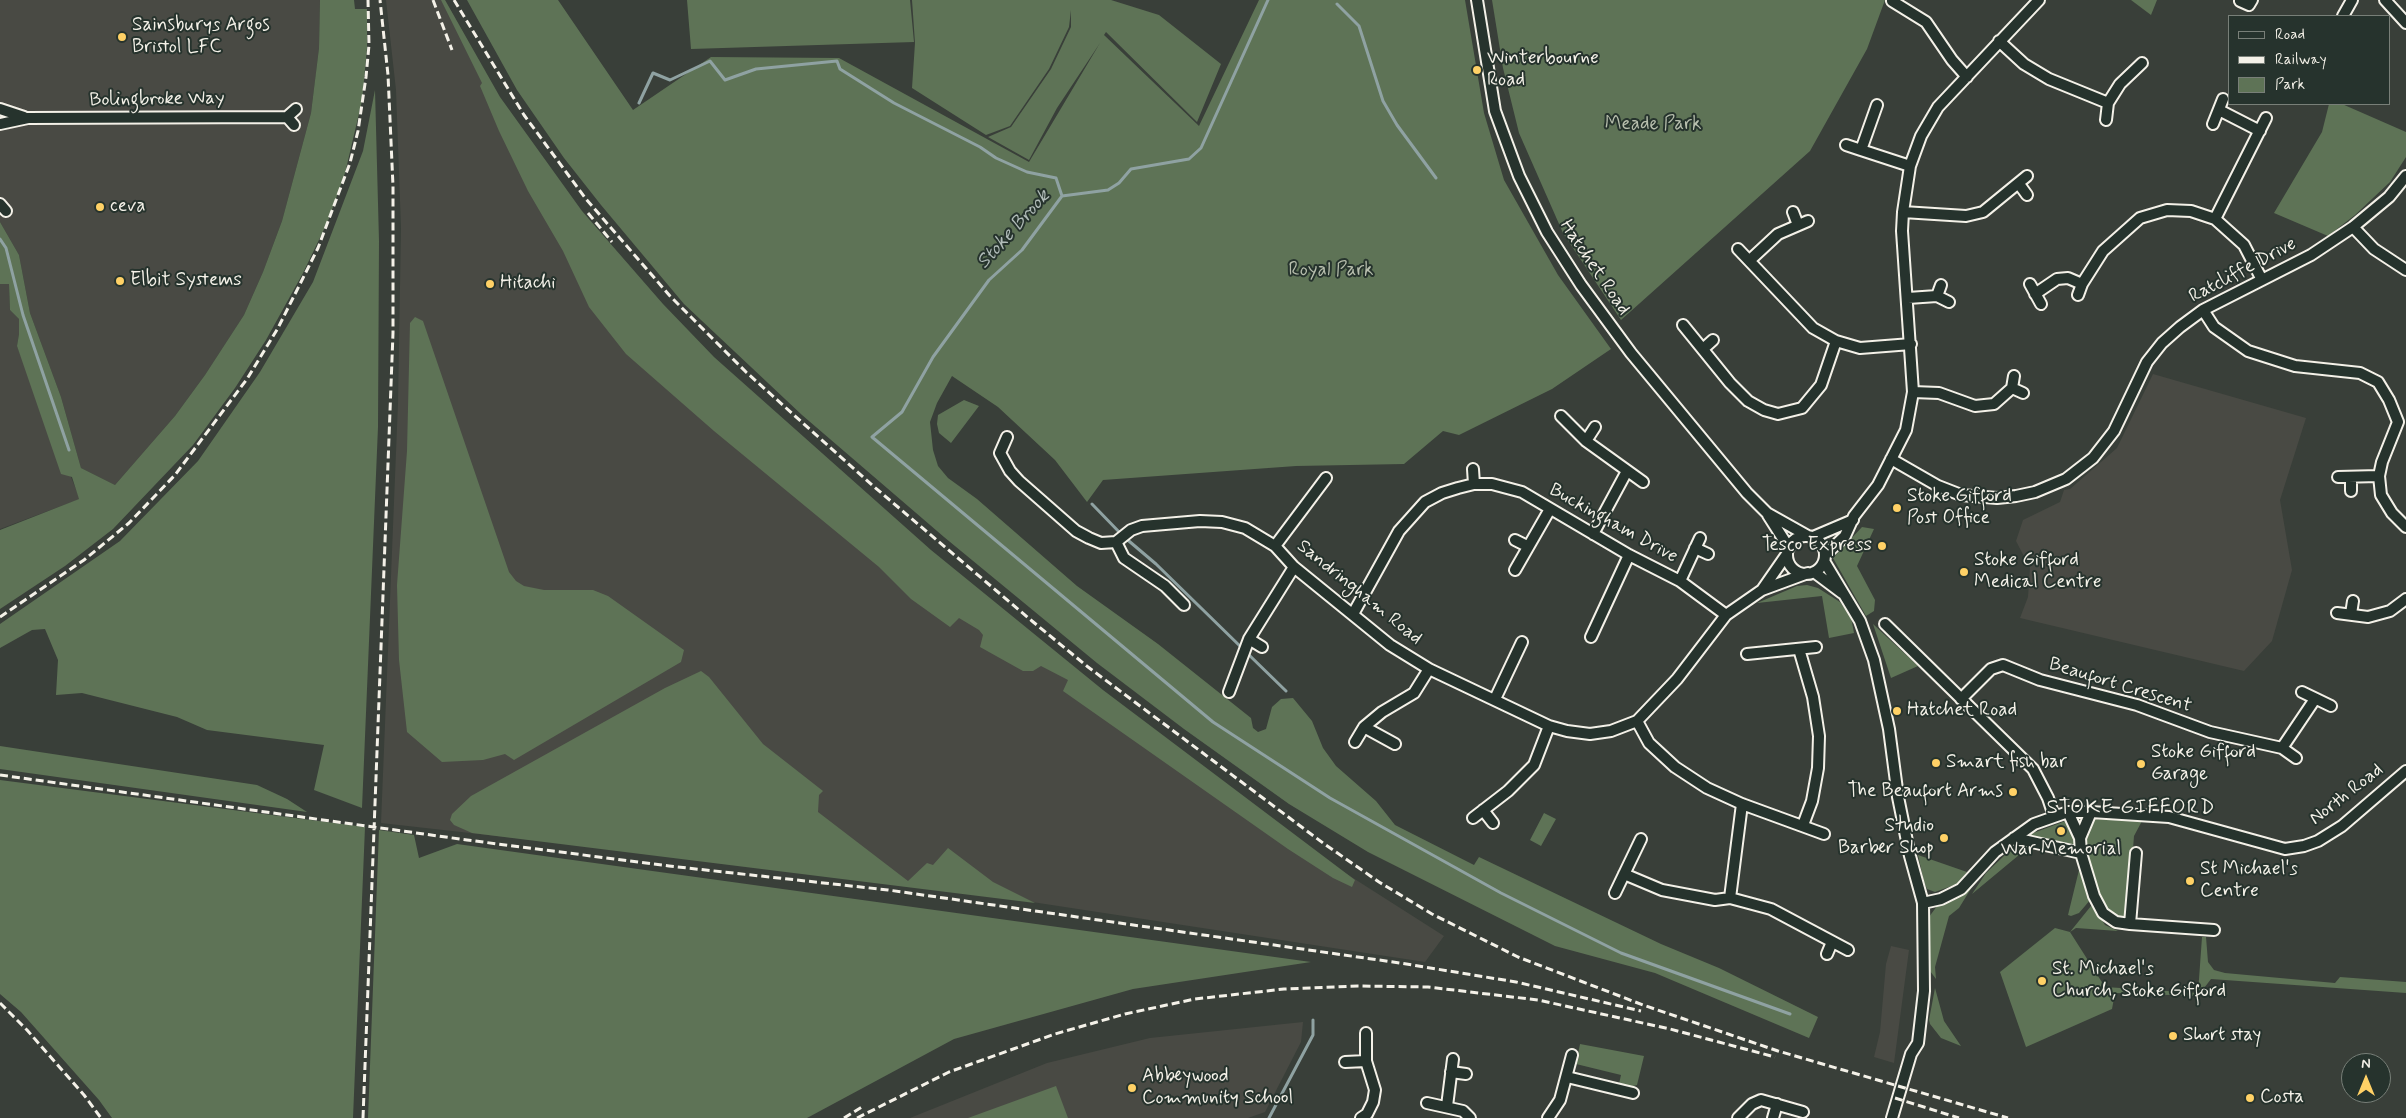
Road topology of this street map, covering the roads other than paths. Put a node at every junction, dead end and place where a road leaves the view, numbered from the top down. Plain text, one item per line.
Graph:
1 (1477, 0) edge
2 (2252, 0) edge
3 (2352, 0) edge
4 (2385, 0) edge
5 (1892, 1) edge
6 (2036, 1) edge
7 (2240, 1) edge
8 (1906, 4) edge
9 (2344, 15) edge
10 (2404, 16) edge
11 (1999, 41) junction
12 (2142, 63) dead end
13 (1966, 77) junction
14 (2224, 99) dead end
15 (2108, 104) junction
16 (1877, 105) dead end
17 (0, 109) edge
18 (296, 109) dead end
19 (2218, 110) junction
20 (28, 118) junction
21 (2266, 118) dead end
22 (2106, 120) dead end
23 (0, 124) edge
24 (2213, 124) dead end
25 (2260, 131) junction
26 (1846, 145) dead end
27 (1861, 150) junction
28 (1910, 166) junction
29 (2027, 176) dead end
30 (2406, 176) edge
31 (2018, 184) junction
32 (2027, 195) dead end
33 (1793, 212) dead end
34 (1903, 212) junction
35 (2215, 219) junction
36 (1808, 221) dead end
37 (1798, 226) junction
38 (2353, 227) junction
39 (1738, 249) dead end
40 (1750, 260) junction
41 (2406, 270) edge
42 (2262, 280) junction
43 (2030, 284) dead end
44 (2082, 284) junction
45 (1941, 285) dead end
46 (2035, 294) junction
47 (2078, 295) dead end
48 (1937, 296) junction
49 (1908, 298) junction
50 (1949, 302) dead end
51 (2041, 304) dead end
52 (2203, 310) junction
53 (1683, 325) dead end
54 (1713, 340) dead end
55 (1836, 341) junction
56 (1912, 344) junction
57 (1703, 349) junction
58 (2014, 376) dead end
59 (2012, 388) junction
60 (1913, 392) junction
61 (2023, 393) dead end
62 (1562, 416) dead end
63 (2402, 422) edge
64 (1595, 428) dead end
65 (1007, 437) dead end
66 (1586, 440) junction
67 (1891, 460) junction
68 (1473, 469) dead end
69 (1627, 471) junction
70 (2379, 476) junction
71 (2338, 477) dead end
72 (2351, 477) junction
73 (1326, 478) dead end
74 (1643, 482) dead end
75 (1474, 484) junction
76 (2351, 491) dead end
77 (1550, 509) junction
78 (1767, 512) junction
79 (1854, 520) junction
80 (2406, 528) edge
81 (1593, 534) junction
82 (1810, 536) junction
83 (1700, 538) dead end
84 (1515, 540) dead end
85 (1116, 542) junction
86 (1275, 546) junction
87 (1527, 546) junction
88 (1695, 548) junction
89 (1788, 551) junction
90 (1708, 554) dead end
91 (1629, 555) junction
92 (1825, 558) junction
93 (1294, 566) junction
94 (1515, 570) dead end
95 (1811, 573) junction
96 (1680, 581) junction
97 (1762, 590) junction
98 (1846, 597) junction
99 (2406, 599) edge
100 (2353, 601) dead end
101 (1184, 604) dead end
102 (2337, 613) dead end
103 (1353, 614) junction
104 (2351, 614) junction
105 (1726, 615) junction
106 (1885, 624) dead end
107 (1591, 637) dead end
108 (1250, 639) junction
109 (1522, 642) dead end
110 (1262, 647) dead end
111 (1816, 647) dead end
112 (1798, 649) junction
113 (1747, 654) dead end
114 (1429, 669) junction
115 (1229, 692) dead end
116 (2302, 692) dead end
117 (1495, 699) junction
118 (1961, 699) junction
119 (2315, 699) junction
120 (2331, 706) dead end
121 (1637, 721) junction
122 (1549, 726) junction
123 (1364, 727) junction
124 (1355, 742) dead end
125 (1395, 744) dead end
126 (2282, 748) junction
127 (2296, 758) dead end
128 (2406, 771) edge
129 (1742, 804) junction
130 (1483, 810) junction
131 (2068, 812) junction
132 (2091, 812) junction
133 (2054, 816) junction
134 (1473, 818) dead end
135 (1493, 823) dead end
136 (1803, 825) junction
137 (1824, 834) dead end
138 (2014, 838) junction
139 (2080, 838) junction
140 (1641, 839) dead end
141 (2081, 853) junction
142 (2136, 853) dead end
143 (1624, 874) junction
144 (1615, 893) dead end
145 (1730, 898) junction
146 (1923, 903) junction
147 (2130, 924) junction
148 (2214, 930) dead end
149 (1832, 942) junction
150 (1848, 950) dead end
151 (1827, 954) dead end
152 (1366, 1033) dead end
153 (1572, 1055) dead end
154 (1453, 1059) dead end
155 (1366, 1061) junction
156 (1346, 1062) dead end
157 (1451, 1072) junction
158 (1466, 1074) dead end
159 (1567, 1077) junction
160 (1625, 1094) dead end
161 (1427, 1103) dead end
162 (1777, 1104) junction
163 (1447, 1106) junction
164 (1803, 1112) dead end
165 (1361, 1118) edge
166 (1470, 1118) edge
167 (1548, 1118) edge
168 (1738, 1118) edge
169 (1772, 1118) edge
170 (1892, 1118) edge

1 - 78 street, Hatchet Road
2 - 7 street
3 - 9 street
4 - 10 street
5 - 8 street
6 - 11 street
8 - 13 street
11 - 13 street
11 - 15 street
12 - 15 street
13 - 28 street
14 - 19 street
15 - 22 street
16 - 27 street
17 - 20 street, Bolingbroke Way
18 - 20 street, Bolingbroke Way
19 - 24 street
19 - 25 street
20 - 23 street, Bolingbroke Way
21 - 25 street
25 - 35 street
26 - 27 street
27 - 28 street
28 - 34 street
29 - 31 street
30 - 38 street, Ratcliffe Drive
31 - 32 street
31 - 34 street
33 - 37 street
34 - 49 street
35 - 42 street
35 - 44 street
36 - 37 street
37 - 40 street
38 - 41 street
38 - 42 street, Ratcliffe Drive
39 - 40 street
40 - 55 street
42 - 52 street, Ratcliffe Drive
43 - 46 street
44 - 46 street
44 - 47 street
45 - 48 street
46 - 51 street
48 - 49 street
48 - 50 street
49 - 56 street
52 - 63 street
52 - 67 street, Ratcliffe Drive
53 - 57 street
54 - 57 street
55 - 56 street
55 - 57 street
56 - 60 street
58 - 59 street
59 - 60 street
59 - 61 street
60 - 67 street
62 - 66 street
63 - 70 street
64 - 66 street
65 - 85 street
66 - 69 street
67 - 79 street
68 - 75 street
69 - 74 street
69 - 81 street
70 - 72 street
70 - 80 street
71 - 72 street
72 - 76 street
73 - 86 street
75 - 77 street, Buckingham Drive
75 - 103 street, Buckingham Drive
77 - 81 street, Buckingham Drive
77 - 87 street
78 - 82 street, Hatchet Road
78 - 89 street, Hatchet Road
79 - 82 street
79 - 92 street
81 - 91 street, Buckingham Drive
82 - 89 street
82 - 92 street
83 - 88 street
84 - 87 street
85 - 86 street, Sandringham Road
85 - 101 street
86 - 93 street, Sandringham Road
87 - 94 street
88 - 90 street
88 - 96 street
89 - 95 street
89 - 97 street, Sandringham Road
91 - 96 street, Buckingham Drive
91 - 107 street
92 - 95 street
92 - 98 street
93 - 103 street, Sandringham Road
93 - 108 street
95 - 97 street, Sandringham Road
95 - 98 street
96 - 105 street, Buckingham Drive
97 - 105 street, Sandringham Road
98 - 146 street
99 - 104 street
100 - 104 street
102 - 104 street
103 - 114 street, Sandringham Road
105 - 121 street, Sandringham Road
106 - 118 street
108 - 110 street
108 - 115 street
109 - 117 street
111 - 112 street
112 - 113 street
112 - 136 street
114 - 117 street, Sandringham Road
114 - 123 street
116 - 119 street
117 - 122 street, Sandringham Road
118 - 126 street, Beaufort Crescent
118 - 133 street
119 - 120 street
119 - 126 street
121 - 122 street, Sandringham Road
121 - 129 street
122 - 130 street
123 - 124 street
123 - 125 street
126 - 127 street, Beaufort Crescent
128 - 132 street, North Road
129 - 136 street
129 - 145 street
130 - 134 street
130 - 135 street
131 - 132 street, North Road
131 - 133 street, North Road
131 - 139 street
132 - 139 street
133 - 138 street, North Road
136 - 137 street
138 - 141 street
138 - 146 street, North Road
139 - 141 street
140 - 143 street
141 - 147 street
142 - 147 street
143 - 144 street
143 - 145 street
145 - 149 street
146 - 170 street
147 - 148 street
149 - 150 street
149 - 151 street
152 - 155 street
153 - 159 street
154 - 157 street
155 - 156 street
155 - 165 street
157 - 158 street
157 - 163 street
159 - 160 street
159 - 167 street
161 - 163 street
162 - 164 street
162 - 168 street
162 - 169 street
163 - 166 street

